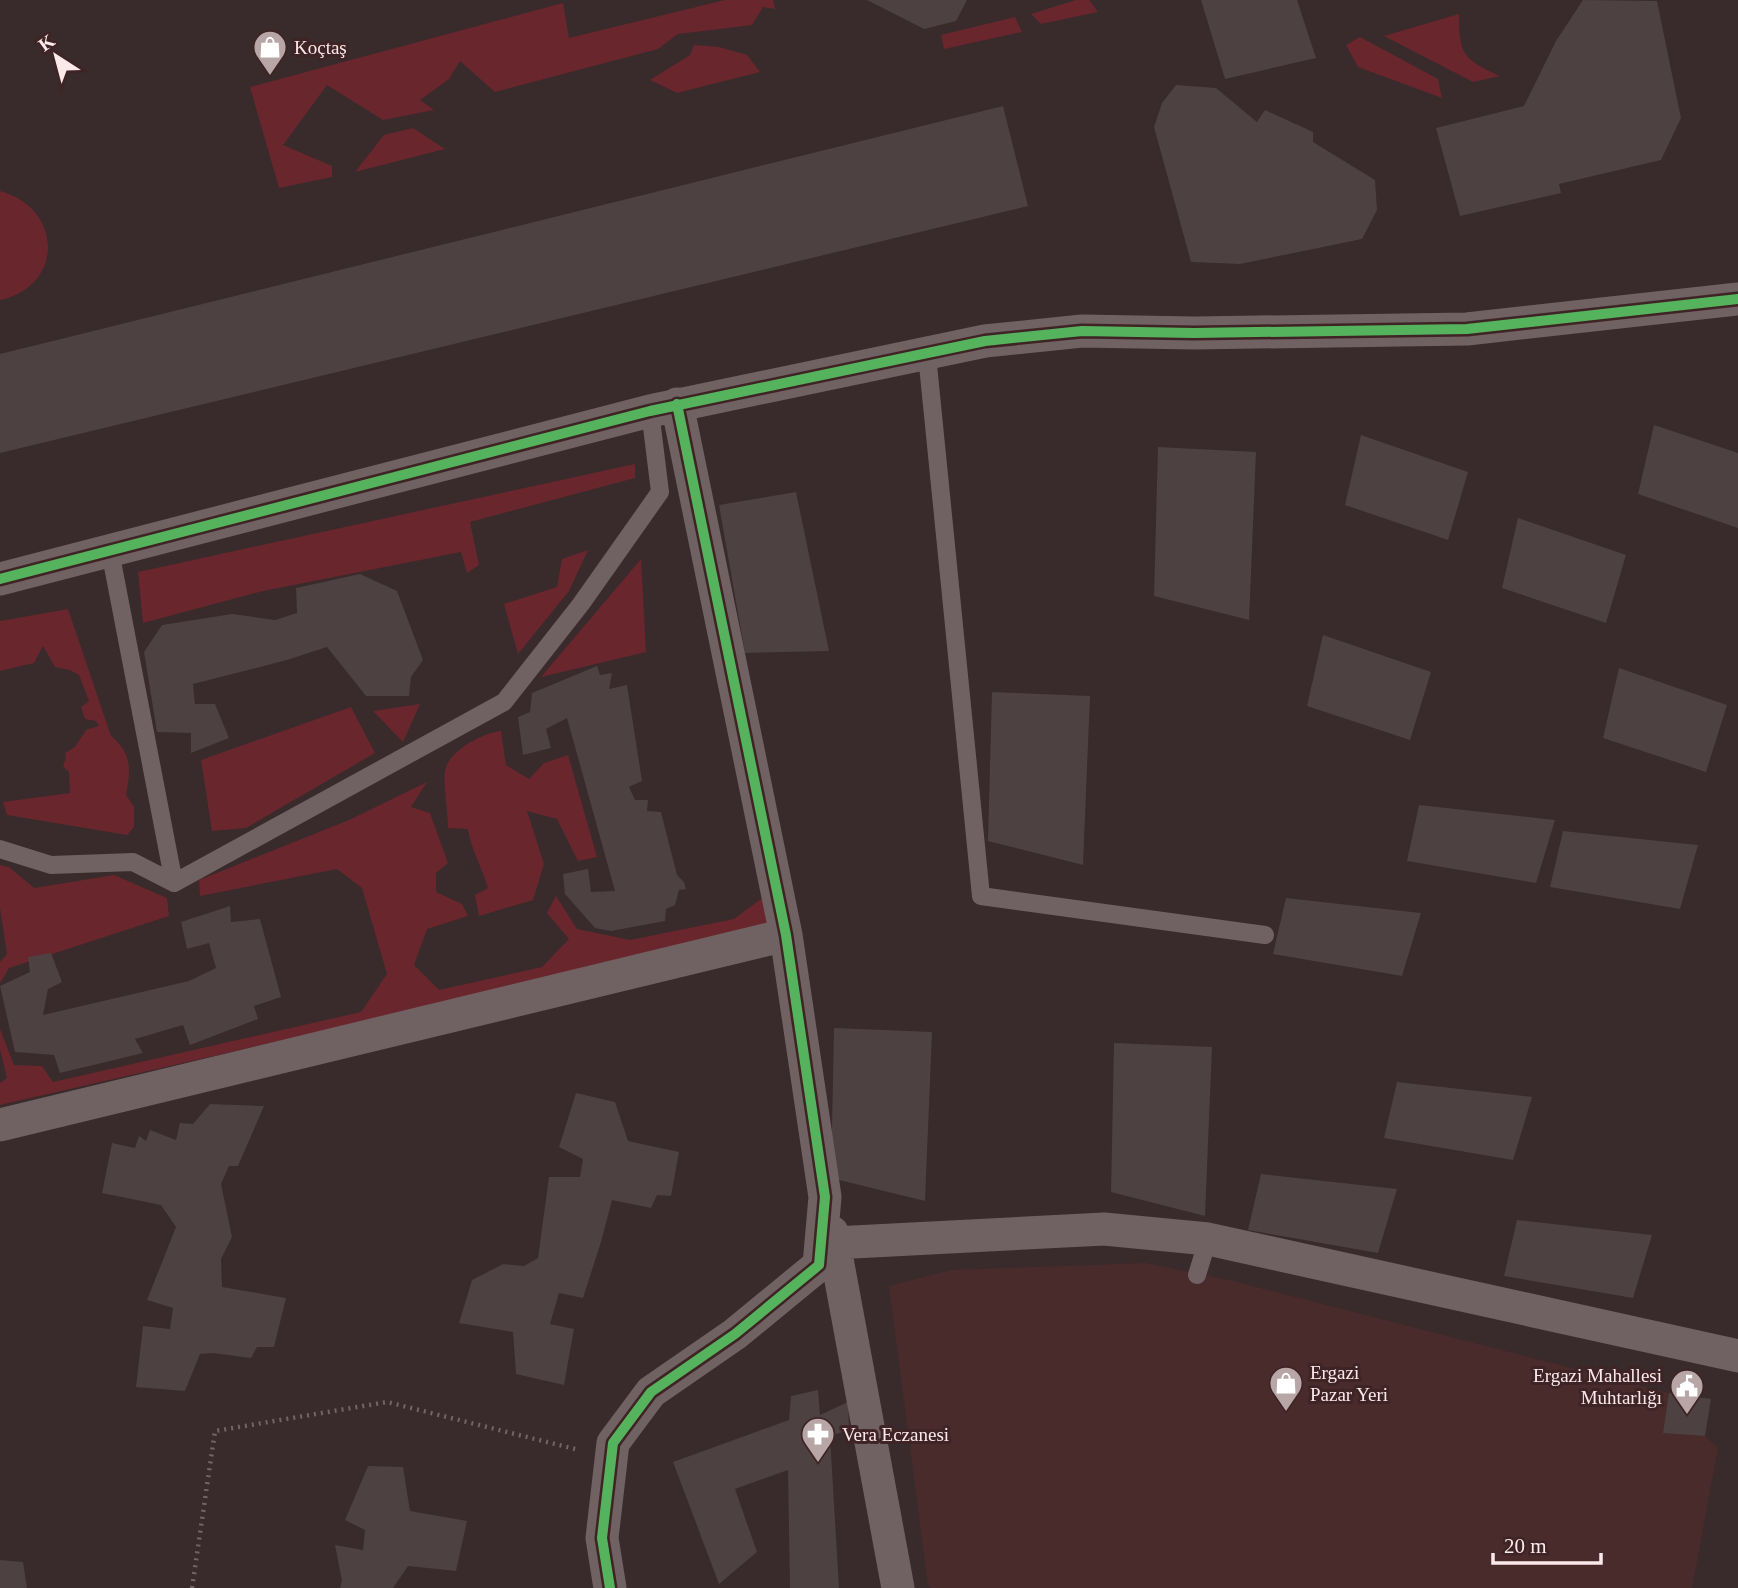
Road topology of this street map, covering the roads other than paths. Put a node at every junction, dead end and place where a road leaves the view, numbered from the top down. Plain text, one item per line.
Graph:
1 (1738, 299) edge
2 (927, 355) junction
3 (663, 407) junction
4 (110, 551) junction
5 (0, 579) edge
6 (0, 849) edge
7 (174, 883) junction
8 (786, 935) junction
9 (1265, 935) dead end
10 (0, 1125) edge
11 (825, 1197) junction
12 (1208, 1240) junction
13 (834, 1242) junction
14 (1197, 1275) dead end
15 (1738, 1356) edge
16 (610, 1588) edge
17 (898, 1588) edge

1 - 2 street
2 - 3 street
2 - 9 lane
3 - 4 street
3 - 7 lane
3 - 8 street
4 - 5 street
4 - 7 lane
6 - 7 lane
8 - 10 street
8 - 11 street
11 - 13 street
11 - 16 street
12 - 13 street
12 - 14 lane
12 - 15 street
13 - 17 street

